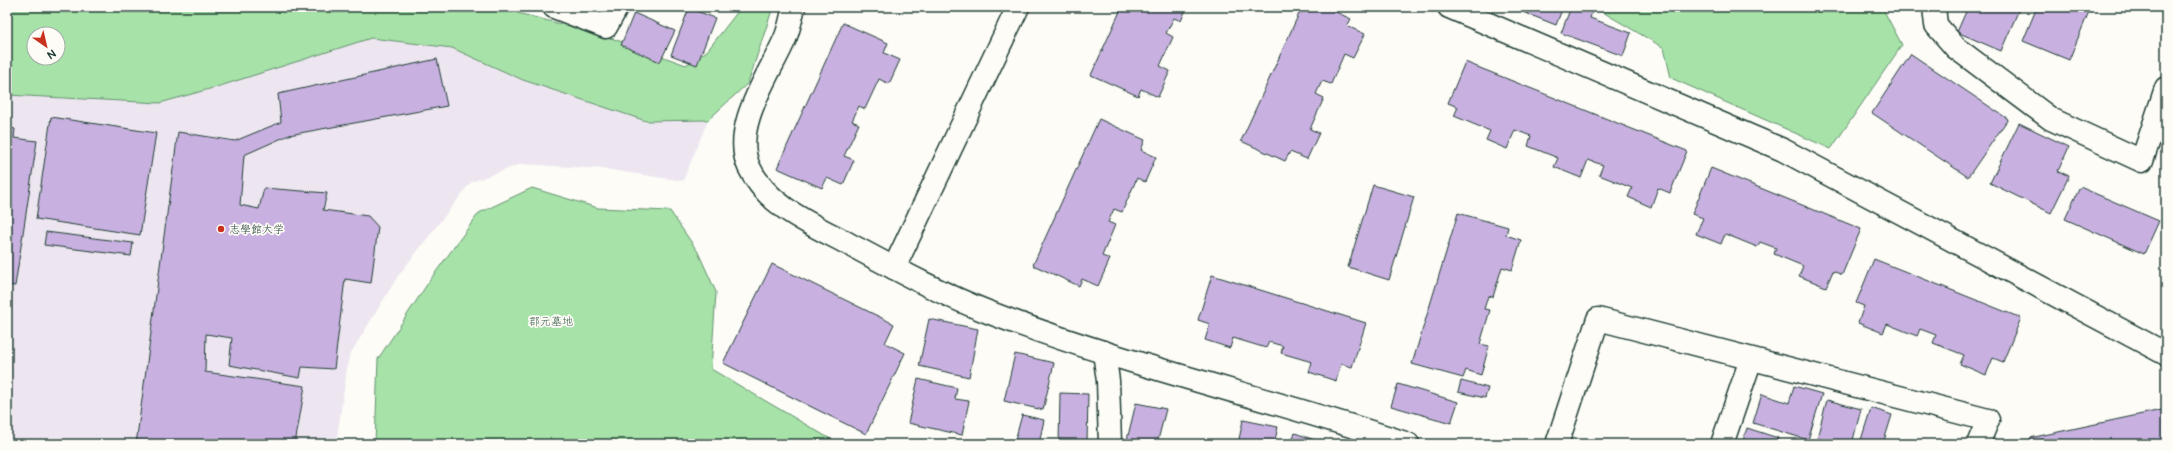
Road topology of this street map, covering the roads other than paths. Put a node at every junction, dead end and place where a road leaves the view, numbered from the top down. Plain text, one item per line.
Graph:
1 (554, 7) edge
2 (617, 7) edge
3 (794, 7) edge
4 (1018, 7) edge
5 (1449, 7) edge
6 (1934, 7) edge
7 (2166, 88) edge
8 (894, 268) junction
9 (1104, 352) junction
10 (2166, 354) edge
11 (1751, 358) junction
12 (1366, 438) edge
13 (1110, 444) edge
14 (1408, 444) edge
15 (1557, 444) edge
16 (1722, 444) edge
17 (1978, 444) edge

1 - 2 street
3 - 8 street
4 - 8 street
5 - 10 street
6 - 7 street
8 - 9 street
9 - 12 street
9 - 13 street
11 - 15 street
11 - 16 street
11 - 17 street
12 - 14 street

